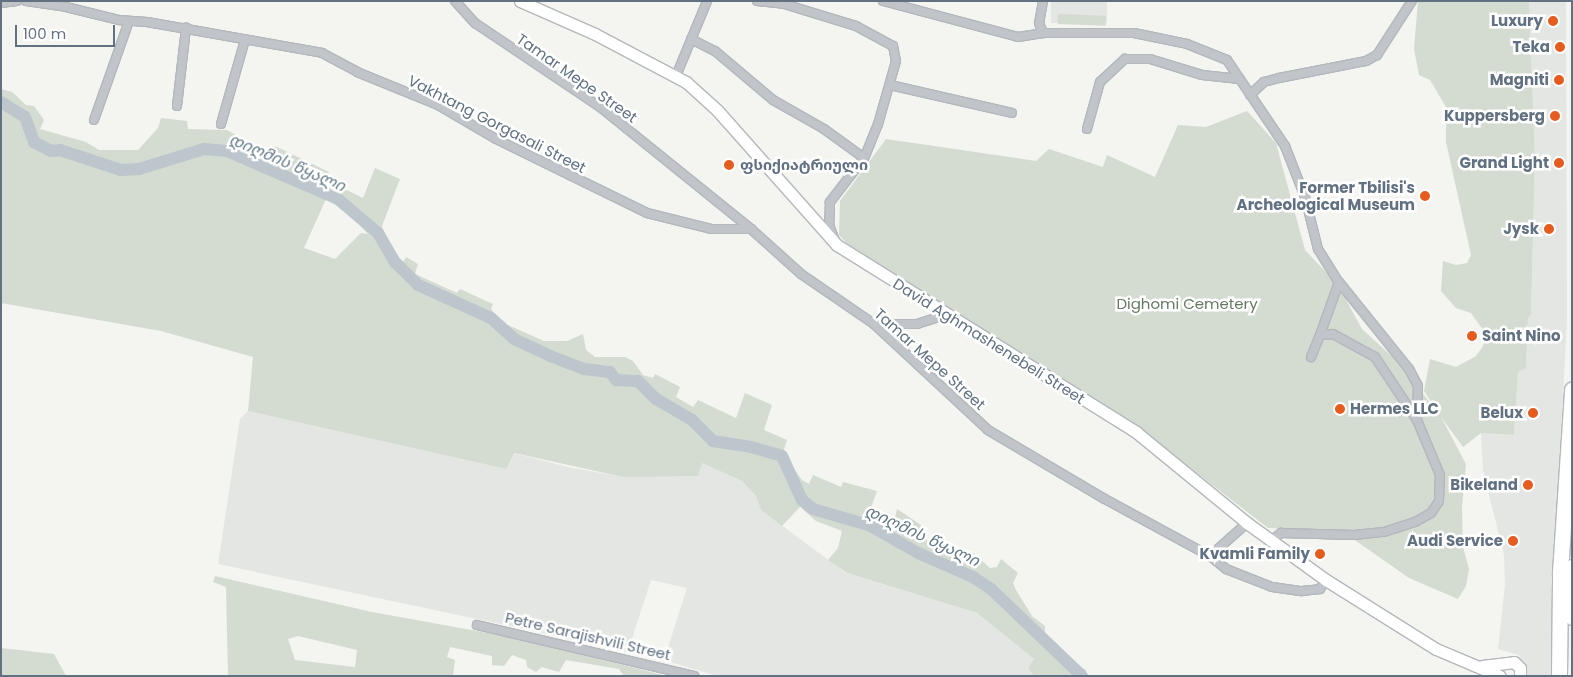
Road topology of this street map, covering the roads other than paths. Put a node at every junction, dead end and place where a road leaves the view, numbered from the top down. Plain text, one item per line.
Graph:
1 (17, 1) edge
2 (26, 1) edge
3 (455, 1) edge
4 (520, 1) edge
5 (707, 1) edge
6 (757, 1) edge
7 (883, 1) edge
8 (1043, 1) edge
9 (1412, 1) edge
10 (1, 3) edge
11 (129, 21) junction
12 (186, 28) junction
13 (1043, 33) junction
14 (691, 39) junction
15 (245, 40) junction
16 (676, 76) junction
17 (1240, 80) junction
18 (890, 85) junction
19 (1250, 95) junction
20 (177, 106) dead end
21 (1012, 113) dead end
22 (94, 120) dead end
23 (220, 124) dead end
24 (1087, 129) dead end
25 (864, 158) junction
26 (751, 228) junction
27 (837, 245) junction
28 (1339, 282) junction
29 (946, 314) junction
30 (874, 324) junction
31 (1320, 336) junction
32 (1311, 357) dead end
33 (1572, 389) edge
34 (1417, 420) junction
35 (1247, 523) junction
36 (1271, 541) junction
37 (1210, 556) junction
38 (1572, 567) edge
39 (1326, 580) junction
40 (1572, 617) edge
41 (477, 625) dead end
42 (1505, 664) junction
43 (1475, 666) junction
44 (1520, 675) edge
45 (694, 676) edge
46 (1501, 676) edge
47 (1559, 676) edge

1 - 10 street
2 - 11 street, Vakhtang Gorgasali Street
3 - 26 street, Tamar Mepe Street
4 - 16 street, David Aghmashenebeli Street
5 - 14 street
6 - 18 street
7 - 13 street
8 - 13 street
9 - 19 street
11 - 12 street, Vakhtang Gorgasali Street
11 - 22 street
12 - 15 street, Vakhtang Gorgasali Street
12 - 20 street
13 - 17 street
14 - 16 street
14 - 25 street
15 - 23 street
15 - 26 street, Vakhtang Gorgasali Street
16 - 27 street, David Aghmashenebeli Street
17 - 19 street
17 - 24 street
18 - 21 street
18 - 25 street
19 - 28 street
25 - 27 street
26 - 30 street, Tamar Mepe Street
27 - 29 street, David Aghmashenebeli Street
28 - 31 street
28 - 34 street
29 - 30 street
29 - 35 street, David Aghmashenebeli Street
30 - 37 street, Tamar Mepe Street
31 - 32 street
31 - 34 street
33 - 47 highway
34 - 36 street
35 - 36 street, David Aghmashenebeli Street
35 - 37 street
36 - 39 street, David Aghmashenebeli Street
37 - 39 street, Tamar Mepe Street
38 - 40 highway
39 - 43 street, David Aghmashenebeli Street
41 - 45 street, Petre Sarajishvili Street
42 - 43 street
42 - 44 street
42 - 46 street
43 - 46 street, David Aghmashenebeli Street

